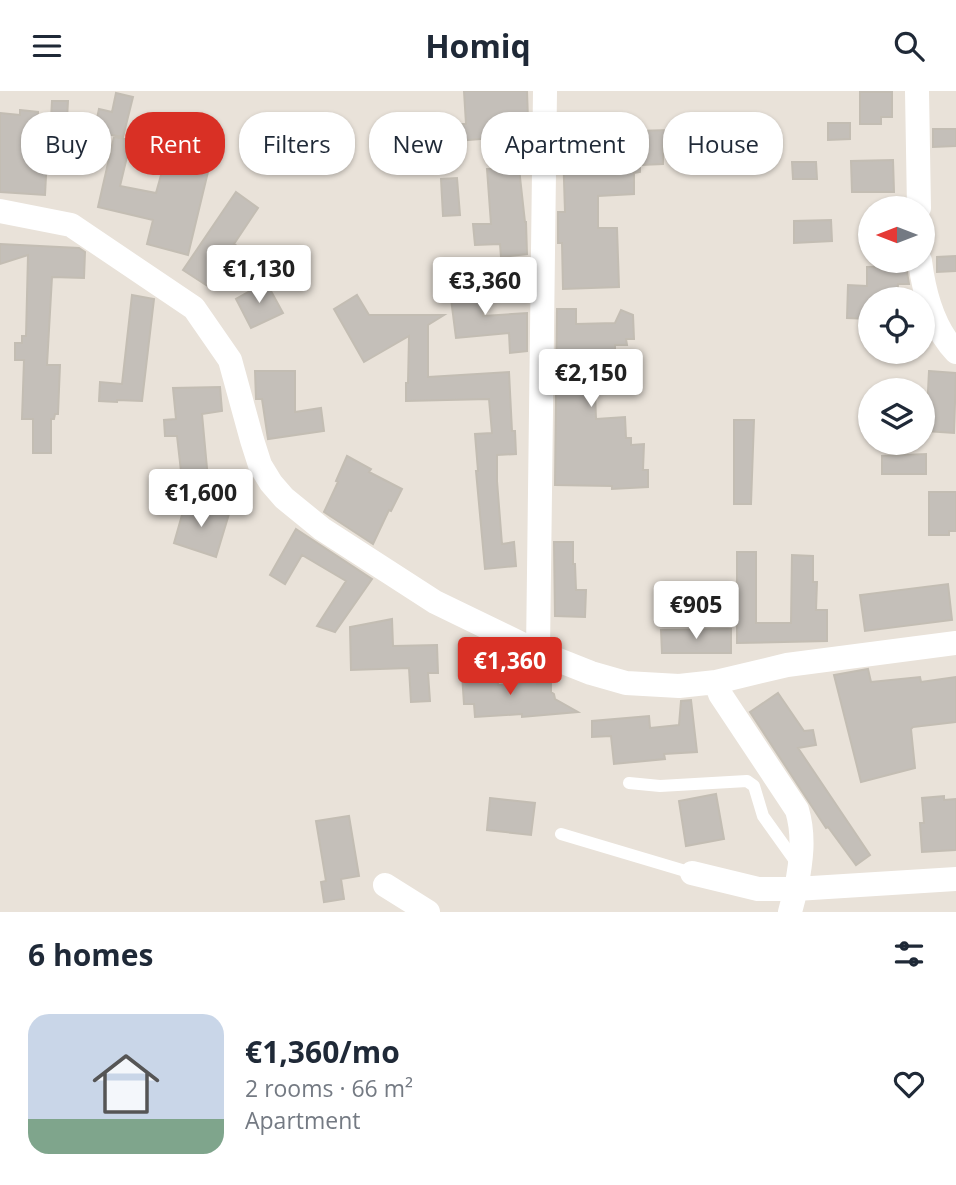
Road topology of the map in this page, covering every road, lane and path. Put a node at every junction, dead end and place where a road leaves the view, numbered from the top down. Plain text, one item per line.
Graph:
1 (545, 91) edge
2 (917, 91) edge
3 (919, 196) edge
4 (0, 211) edge
5 (921, 273) edge
6 (956, 352) edge
7 (956, 643) edge
8 (538, 652) junction
9 (716, 682) junction
10 (629, 783) dead end
11 (561, 834) dead end
12 (692, 873) joint
13 (956, 879) edge
14 (386, 885) dead end
15 (795, 890) edge
16 (428, 912) edge

1 - 8 street
2 - 3 street
4 - 8 street
5 - 6 street
7 - 9 street
8 - 9 street
9 - 15 street
10 - 15 lane
11 - 12 lane
12 - 15 street
13 - 15 street
14 - 16 street

